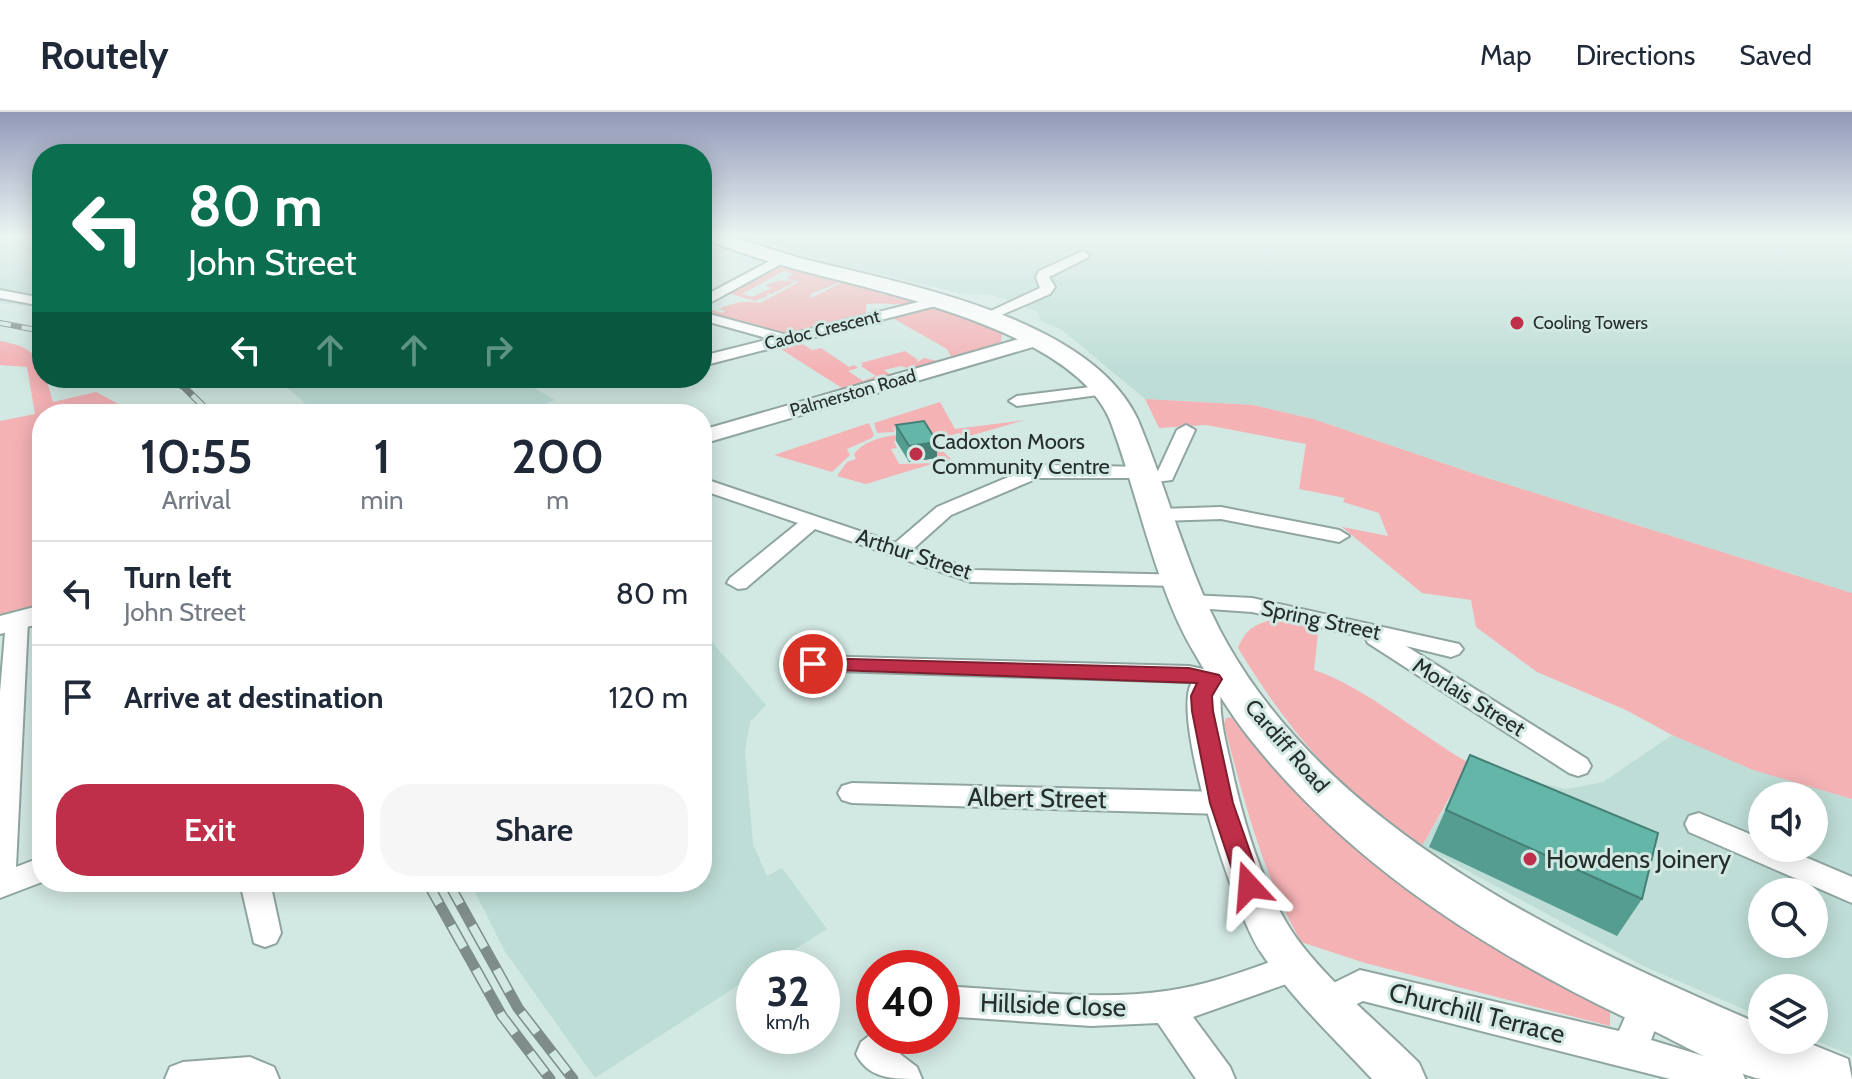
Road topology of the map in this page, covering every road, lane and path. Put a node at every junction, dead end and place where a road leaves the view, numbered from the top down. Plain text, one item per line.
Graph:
1 (743, 280) edge
2 (864, 280) edge
3 (1044, 280) edge
4 (0, 294) edge
5 (712, 297) edge
6 (32, 300) edge
7 (942, 300) junction
8 (712, 319) edge
9 (996, 320) junction
10 (786, 340) junction
11 (1036, 340) junction
12 (1004, 349) junction
13 (712, 358) edge
14 (1107, 390) junction
15 (1017, 401) dead end
16 (1186, 430) dead end
17 (712, 434) edge
18 (712, 487) edge
19 (1150, 489) junction
20 (813, 521) junction
21 (1339, 536) dead end
22 (900, 550) junction
23 (738, 583) dead end
24 (1186, 591) junction
25 (20, 620) edge
26 (1360, 629) junction
27 (1451, 649) dead end
28 (813, 664) dead end
29 (1219, 677) junction
30 (6, 707) edge
31 (1578, 766) dead end
32 (852, 793) dead end
33 (1222, 803) junction
34 (1699, 824) dead end
35 (32, 873) edge
36 (0, 885) edge
37 (1852, 890) edge
38 (257, 892) edge
39 (265, 933) dead end
40 (1295, 967) junction
41 (960, 1002) edge
42 (1329, 1002) junction
43 (1648, 1003) junction
44 (1166, 1007) junction
45 (1629, 1050) junction
46 (889, 1054) edge
47 (1807, 1075) edge
48 (183, 1079) edge
49 (261, 1079) edge
50 (904, 1079) edge
51 (1217, 1079) edge
52 (1403, 1079) edge
53 (1727, 1079) edge

1 - 5 street
2 - 7 main road, Cardiff Road
3 - 9 street
4 - 6 street
7 - 9 main road, Cardiff Road
7 - 10 street, Cadoc Crescent
8 - 10 street
9 - 11 main road, Cardiff Road
9 - 12 street
10 - 13 street, Cadoc Crescent
11 - 12 street, Palmerston Road
11 - 14 main road, Cardiff Road
12 - 17 street, Palmerston Road
14 - 15 street
14 - 19 main road, Cardiff Road
16 - 19 street
18 - 20 street, Arthur Street
19 - 21 street
19 - 22 street
19 - 24 main road, Cardiff Road
20 - 22 street, Arthur Street
20 - 23 street
22 - 24 street, Arthur Street
24 - 26 street, Spring Street
24 - 29 main road, Cardiff Road
25 - 30 street
26 - 27 street, Spring Street
26 - 31 street, Morlais Street
28 - 29 street
29 - 33 street
29 - 43 main road, Cardiff Road
30 - 36 street
32 - 33 street, Albert Street
33 - 40 street
34 - 37 street
35 - 36 street
38 - 39 street
40 - 42 street
40 - 44 street, Hillside Close
41 - 44 street, Hillside Close
42 - 45 street, Churchill Terrace
42 - 52 street
43 - 45 street
43 - 47 main road, Cardiff Road
44 - 51 street
45 - 53 street, Churchill Terrace
46 - 50 street
48 - 49 street

